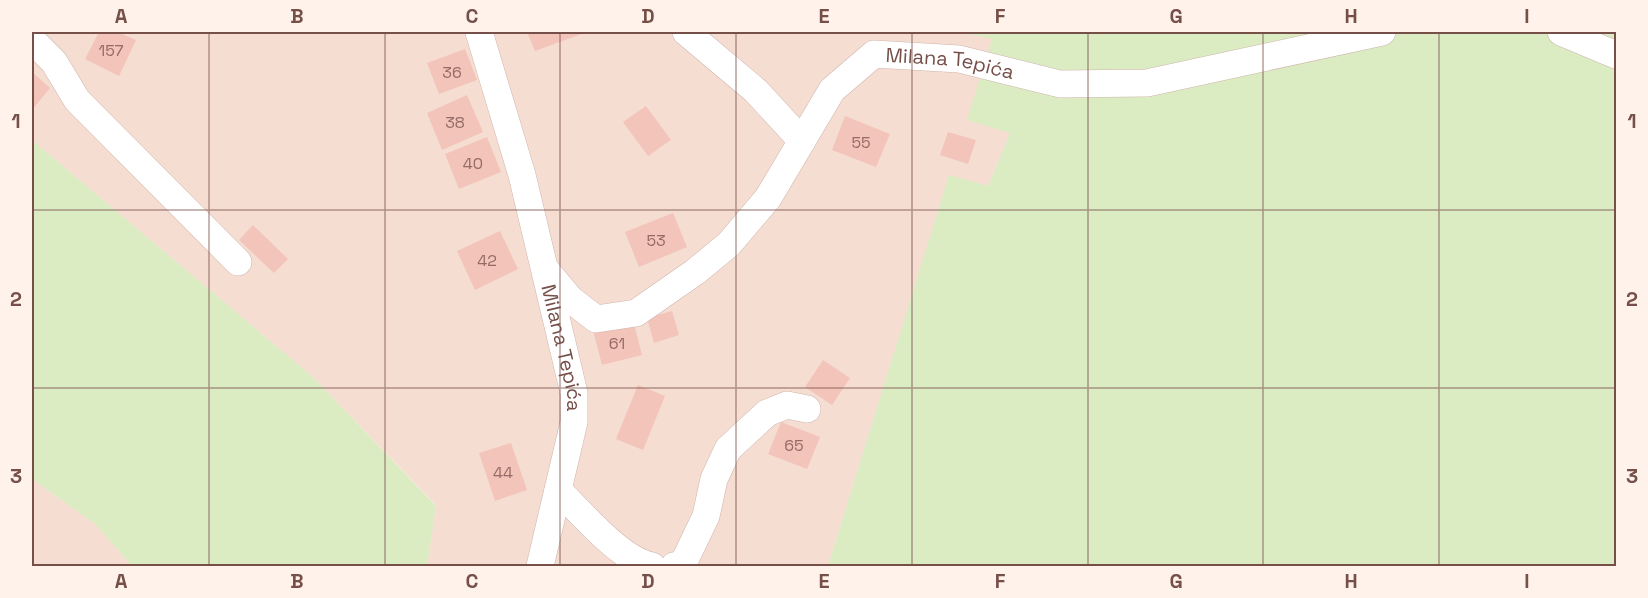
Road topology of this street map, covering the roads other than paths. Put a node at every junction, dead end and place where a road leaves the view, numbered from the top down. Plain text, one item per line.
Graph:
1 (479, 32) edge
2 (686, 32) edge
3 (1382, 32) edge
4 (1561, 32) edge
5 (32, 40) edge
6 (1617, 55) edge
7 (802, 141) junction
8 (238, 262) dead end
9 (545, 269) junction
10 (807, 409) dead end
11 (558, 490) junction
12 (540, 567) edge
13 (652, 567) edge
14 (674, 567) edge

1 - 9 street, Milana Tepića
2 - 7 street
3 - 7 street, Milana Tepića
4 - 6 street
5 - 8 street
7 - 9 street, Milana Tepića
9 - 11 street, Milana Tepića
10 - 14 street
11 - 12 street, Milana Tepića
11 - 13 street

